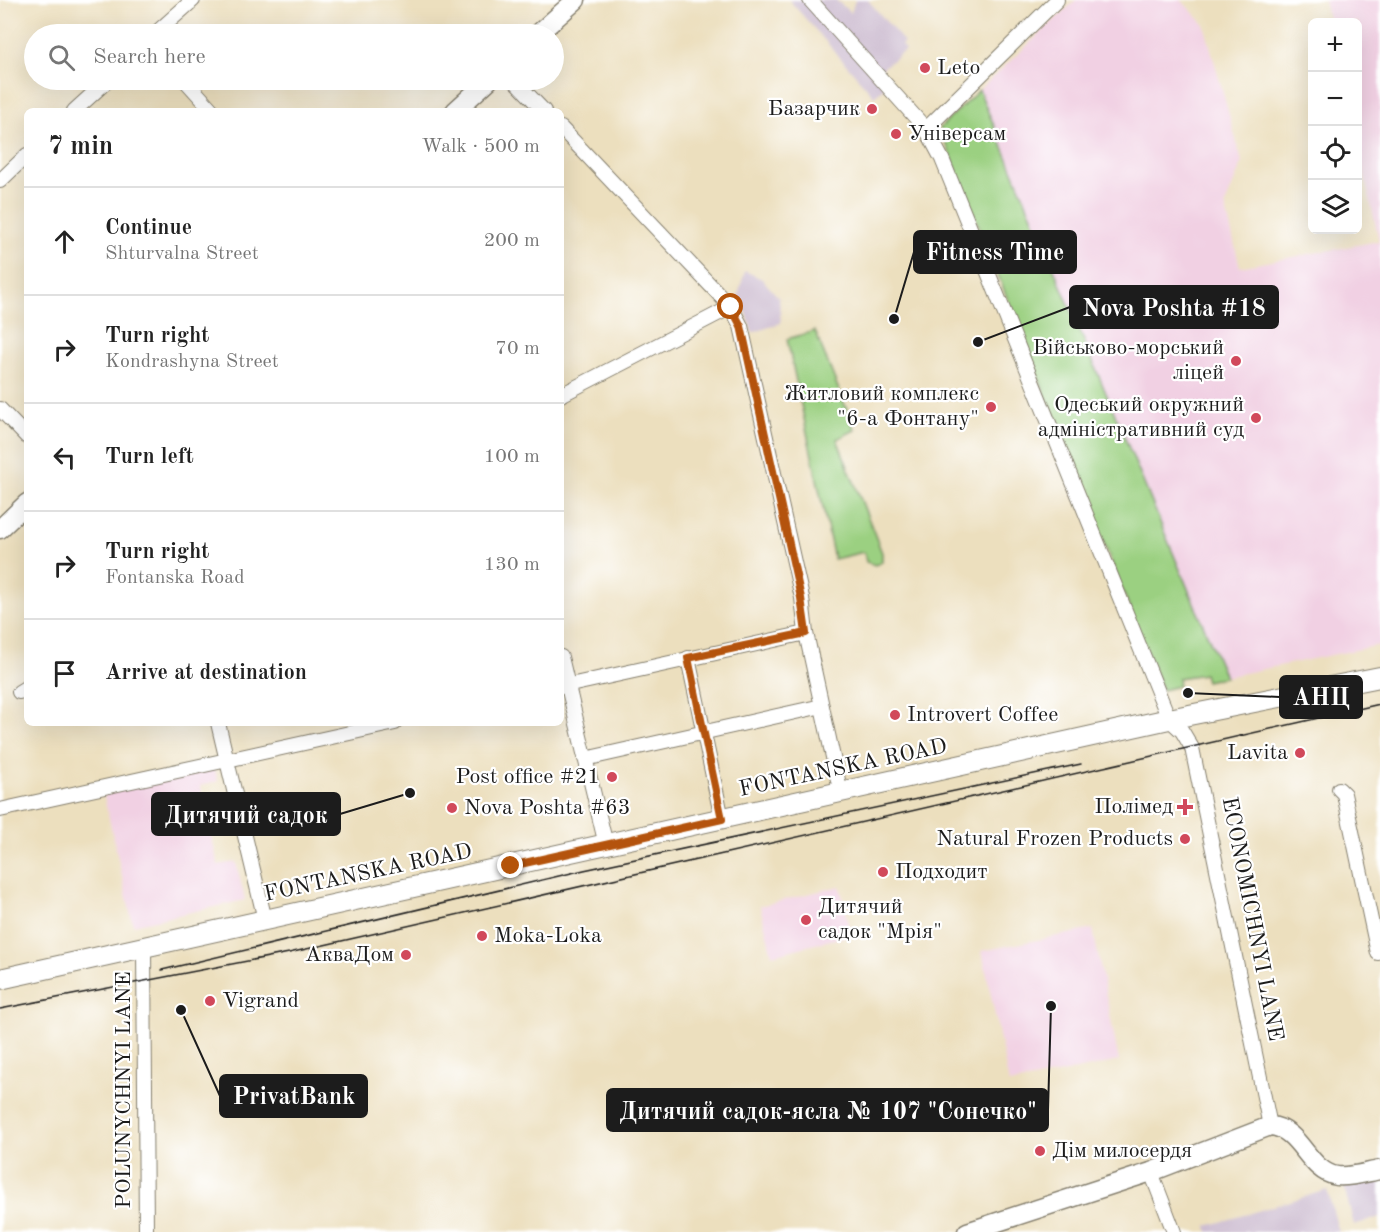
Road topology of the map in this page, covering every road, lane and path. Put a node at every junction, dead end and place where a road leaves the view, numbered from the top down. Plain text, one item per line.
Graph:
1 (193, 0) edge
2 (576, 0) edge
3 (810, 0) edge
4 (1057, 0) edge
5 (167, 24) edge
6 (549, 24) edge
7 (97, 90) edge
8 (194, 90) edge
9 (478, 90) edge
10 (524, 90) edge
11 (77, 108) edge
12 (210, 108) edge
13 (458, 108) edge
14 (541, 108) edge
15 (926, 129) junction
16 (564, 131) edge
17 (24, 159) edge
18 (0, 181) edge
19 (731, 307) junction
20 (564, 393) edge
21 (0, 410) edge
22 (24, 434) edge
23 (24, 506) edge
24 (0, 529) edge
25 (806, 633) junction
26 (688, 658) junction
27 (1380, 677) edge
28 (564, 686) edge
29 (822, 706) junction
30 (1169, 719) junction
31 (219, 726) edge
32 (381, 726) edge
33 (704, 732) junction
34 (585, 759) junction
35 (228, 760) junction
36 (1339, 789) dead end
37 (841, 794) junction
38 (0, 810) edge
39 (722, 819) junction
40 (606, 845) junction
41 (265, 920) junction
42 (144, 947) junction
43 (1378, 953) dead end
44 (0, 979) edge
45 (1274, 1127) junction
46 (1380, 1170) edge
47 (1150, 1172) junction
48 (146, 1232) edge
49 (967, 1232) edge
50 (1174, 1232) edge

1 - 5 street
2 - 6 street
3 - 15 street, ECONOMICHNYI LANE
4 - 15 street
7 - 11 street
8 - 12 street
9 - 13 street
10 - 14 street
15 - 30 street, ECONOMICHNYI LANE
16 - 19 street
17 - 18 street
19 - 20 street
19 - 25 street
21 - 22 street
23 - 24 street
25 - 26 street
25 - 29 street
26 - 28 street
26 - 33 street
27 - 30 main road, FONTANSKA ROAD
28 - 34 street
29 - 33 street
29 - 37 street
30 - 37 main road, FONTANSKA ROAD
30 - 45 street, ECONOMICHNYI LANE
31 - 35 street
32 - 35 street
33 - 34 street
33 - 39 street
34 - 40 street
35 - 38 street
35 - 41 street
36 - 43 street
37 - 39 main road, FONTANSKA ROAD
39 - 40 main road, FONTANSKA ROAD
40 - 41 main road, FONTANSKA ROAD
41 - 42 main road, FONTANSKA ROAD
42 - 44 main road, FONTANSKA ROAD
42 - 48 street, POLUNYCHNYI LANE
45 - 46 street
45 - 47 street
47 - 49 street
47 - 50 street

